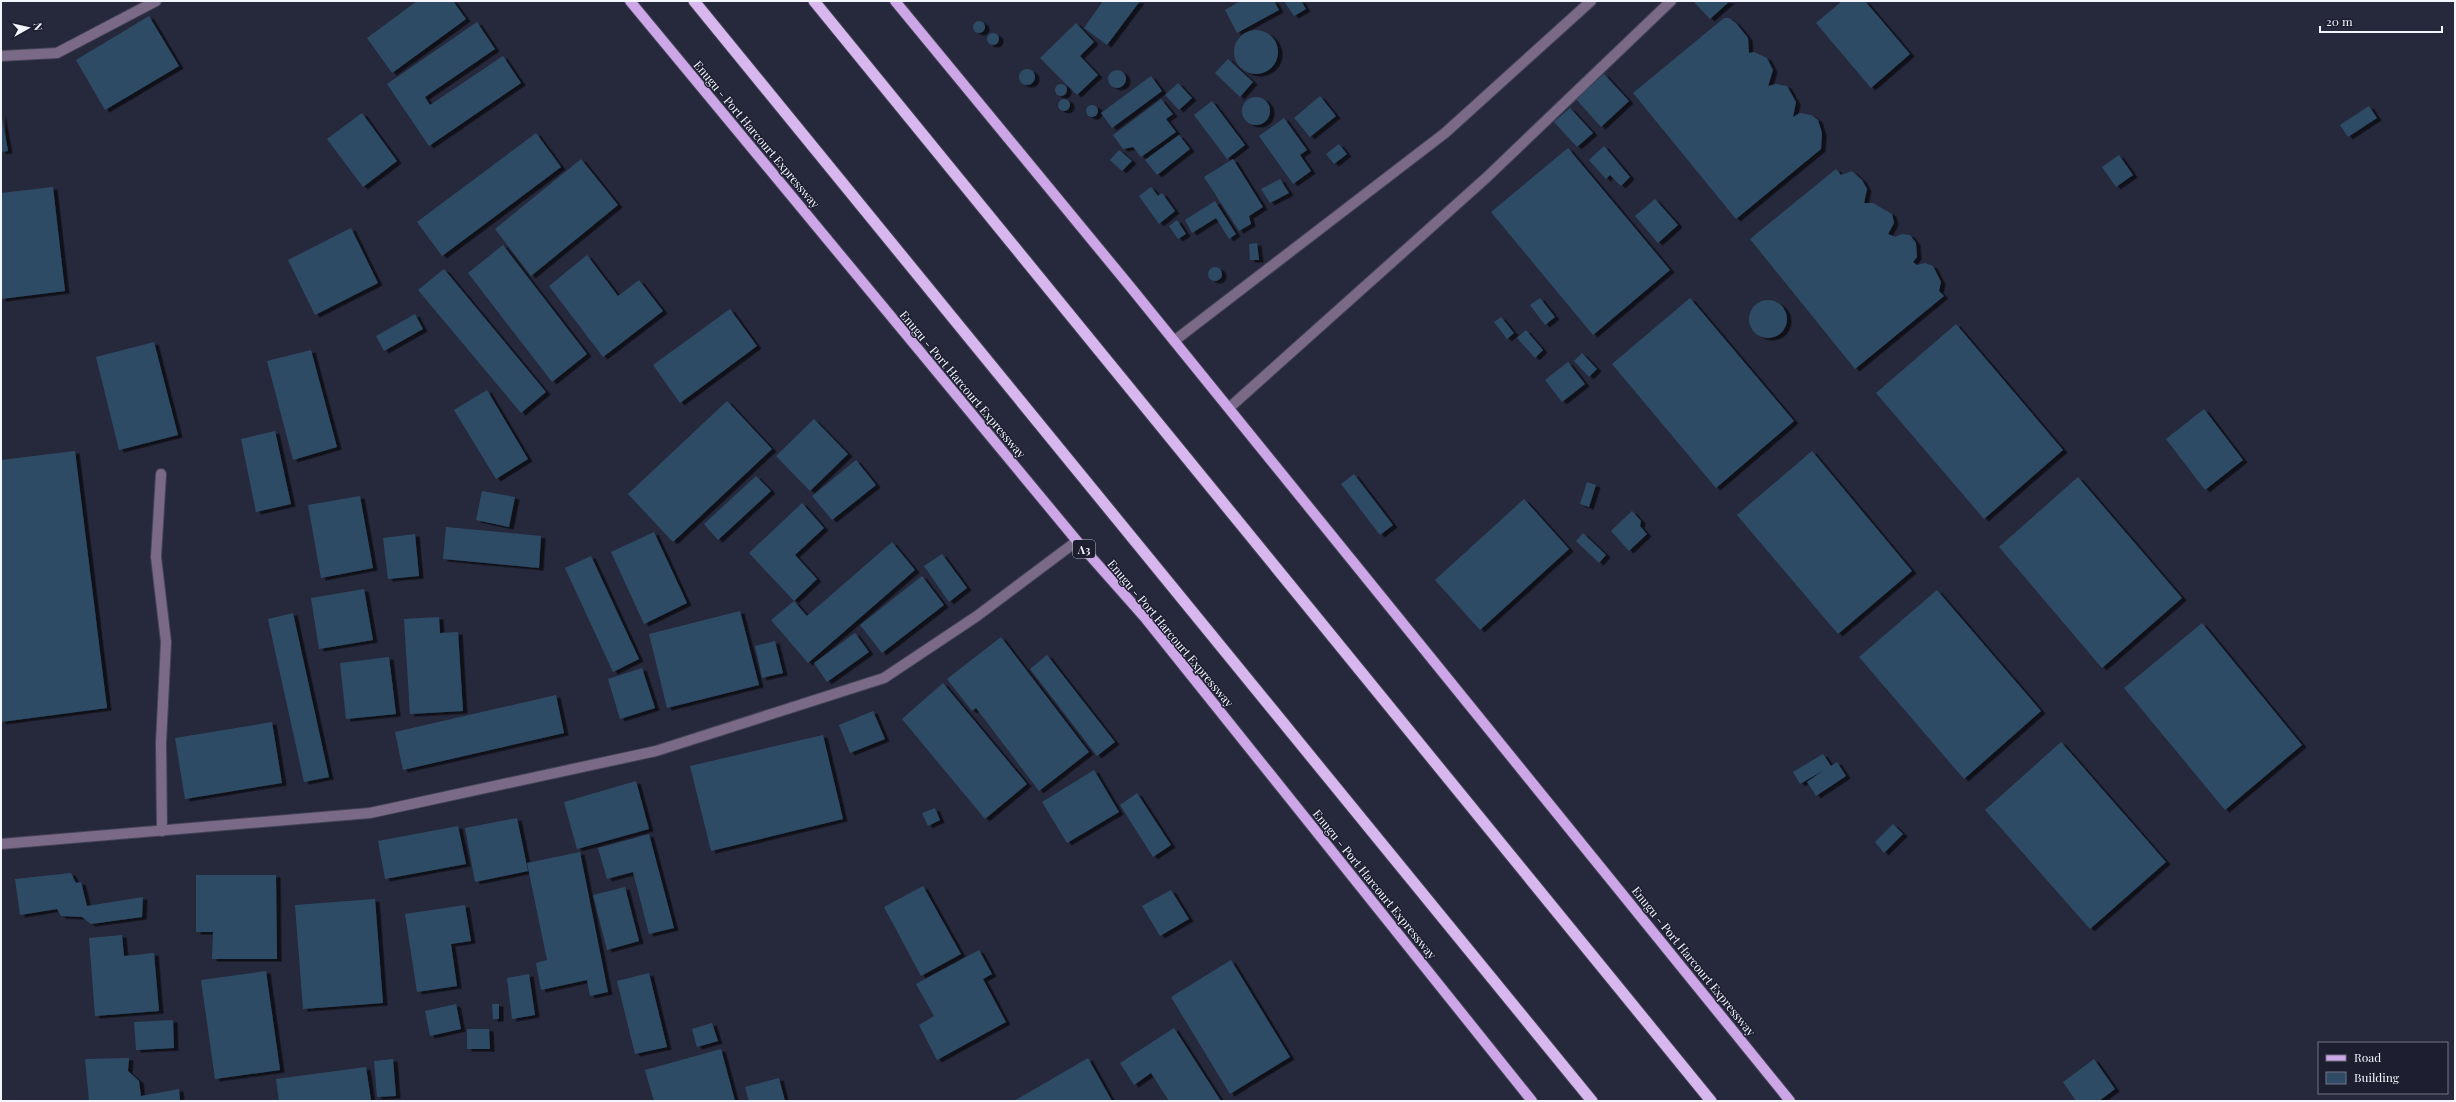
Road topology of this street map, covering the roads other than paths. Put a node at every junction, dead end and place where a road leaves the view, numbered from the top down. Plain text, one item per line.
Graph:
1 (156, 1) edge
2 (630, 1) edge
3 (694, 1) edge
4 (814, 1) edge
5 (895, 1) edge
6 (1591, 1) edge
7 (1671, 1) edge
8 (1, 56) edge
9 (1174, 342) junction
10 (1229, 408) junction
11 (160, 474) dead end
12 (1077, 541) junction
13 (162, 831) junction
14 (1, 844) edge
15 (1532, 1101) edge
16 (1592, 1101) edge
17 (1711, 1101) edge
18 (1790, 1101) edge

1 - 8 street
2 - 12 main road, Enugu - Port Harcourt Expressway / A3
3 - 16 highway
4 - 17 highway
5 - 9 main road, Enugu - Port Harcourt Expressway
6 - 9 street
7 - 10 street
9 - 10 main road, Enugu - Port Harcourt Expressway
10 - 18 main road, Enugu - Port Harcourt Expressway
11 - 13 street
12 - 13 street
12 - 15 main road, Enugu - Port Harcourt Expressway / A3
13 - 14 street

